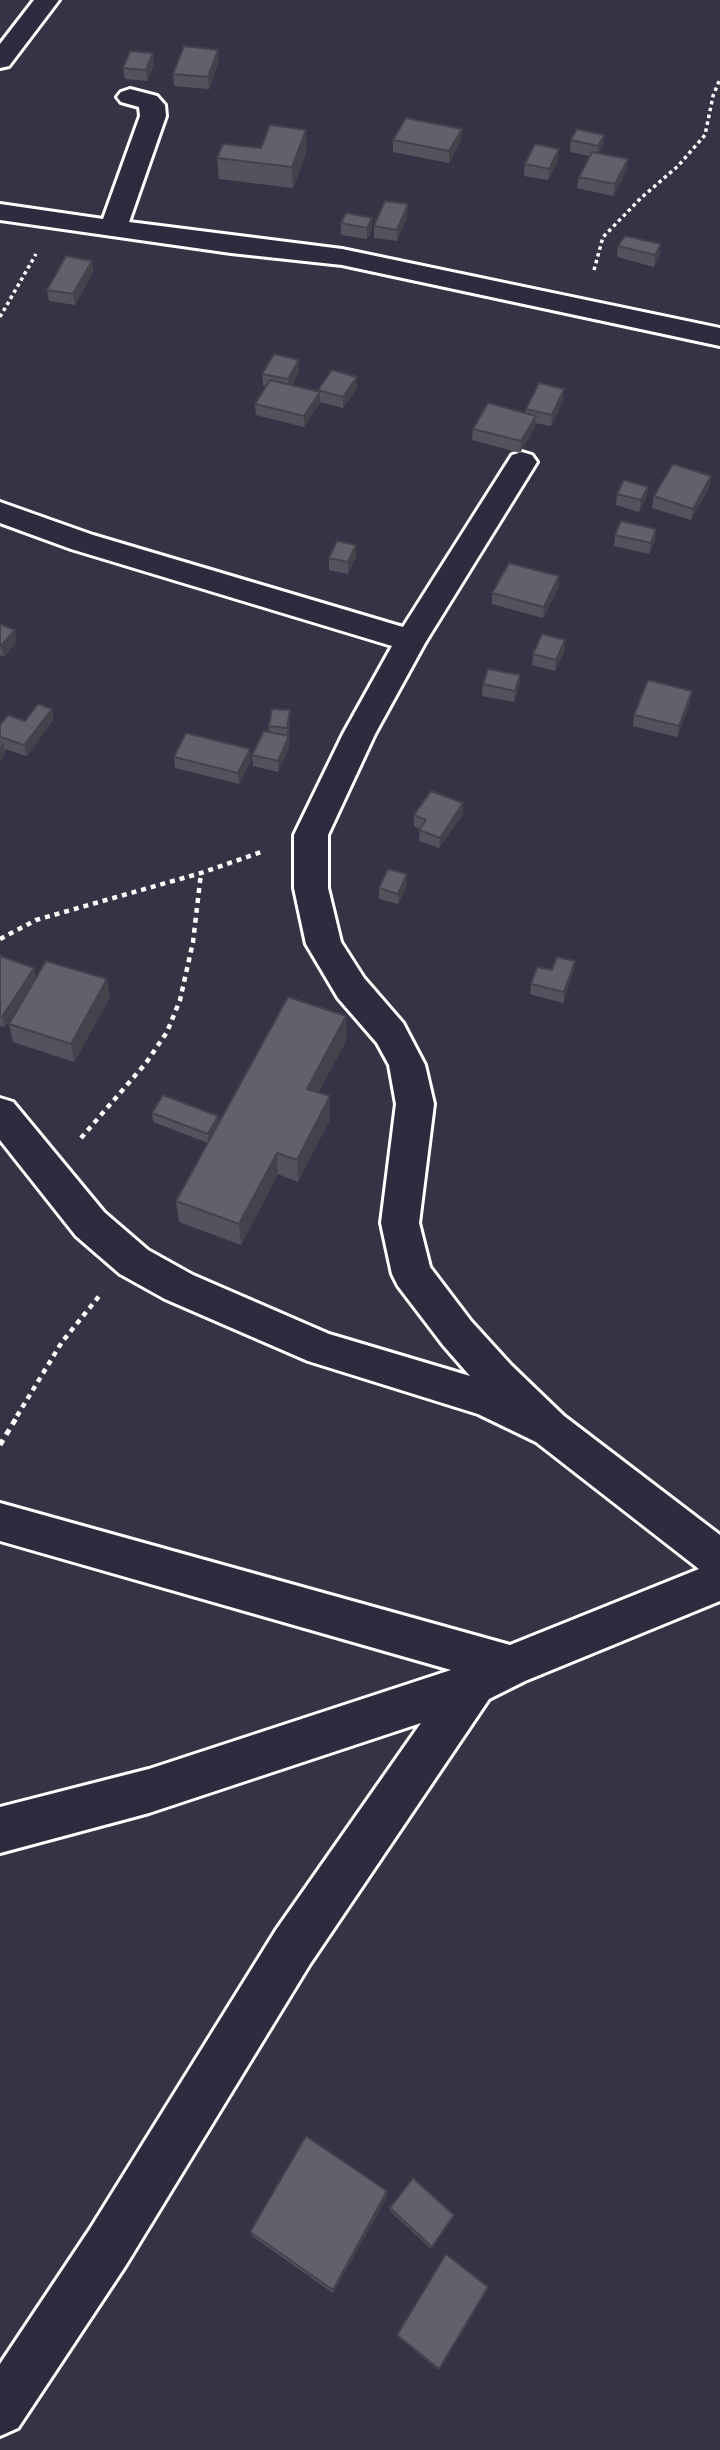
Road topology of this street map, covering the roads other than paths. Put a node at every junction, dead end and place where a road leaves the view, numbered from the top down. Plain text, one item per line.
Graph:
1 (47, 0) edge
2 (0, 61) edge
3 (130, 97) dead end
4 (0, 212) edge
5 (113, 229) junction
6 (720, 337) edge
7 (522, 462) dead end
8 (0, 512) edge
9 (411, 639) junction
10 (0, 1113) edge
11 (550, 1429) junction
12 (0, 1522) edge
13 (716, 1584) edge
14 (492, 1675) junction
15 (0, 1830) edge
16 (0, 2410) edge

1 - 2 street
3 - 5 street
4 - 5 street
5 - 6 street
7 - 9 street
8 - 9 street
9 - 11 street
10 - 11 street
11 - 13 street
12 - 14 street
13 - 14 street
14 - 15 street
14 - 16 street

